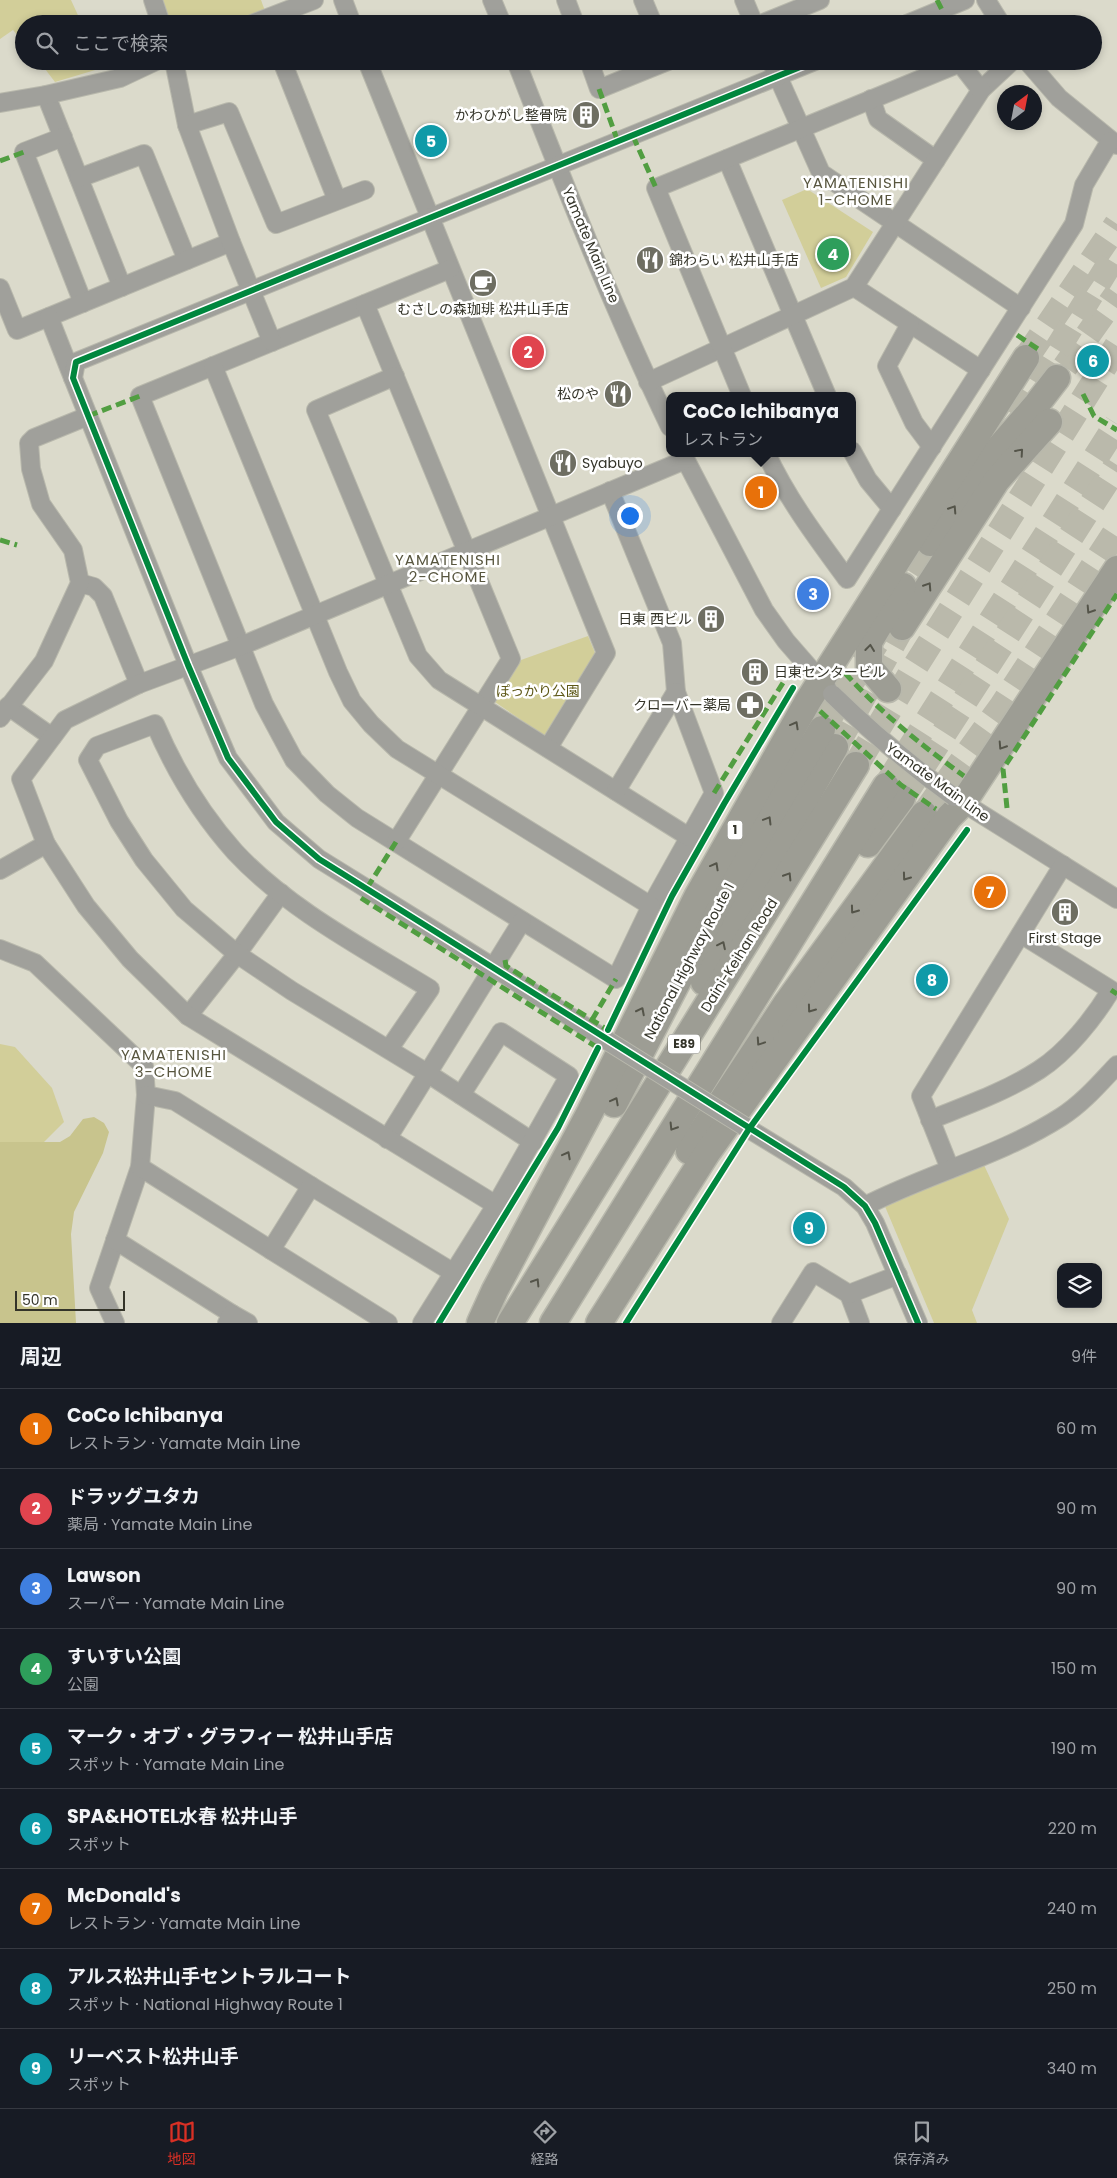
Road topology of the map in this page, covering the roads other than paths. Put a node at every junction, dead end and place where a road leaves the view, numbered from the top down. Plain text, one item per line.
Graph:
1 (153, 0) edge
2 (314, 0) edge
3 (343, 0) edge
4 (492, 0) edge
5 (566, 0) edge
6 (643, 0) edge
7 (744, 0) edge
8 (820, 0) edge
9 (965, 0) edge
10 (986, 0) edge
11 (158, 15) edge
12 (278, 15) edge
13 (349, 15) edge
14 (498, 15) edge
15 (572, 15) edge
16 (649, 15) edge
17 (750, 15) edge
18 (783, 15) edge
19 (929, 15) edge
20 (995, 15) edge
21 (137, 70) edge
22 (176, 70) edge
23 (286, 70) edge
24 (371, 70) edge
25 (520, 70) edge
26 (592, 70) edge
27 (646, 70) edge
28 (772, 70) edge
29 (774, 70) edge
30 (943, 70) edge
31 (965, 70) edge
32 (1002, 70) edge
33 (1035, 70) edge
34 (981, 90) junction
35 (46, 96) junction
36 (872, 99) junction
37 (0, 103) edge
38 (187, 125) junction
39 (800, 128) junction
40 (62, 137) junction
41 (1114, 143) edge
42 (727, 159) junction
43 (936, 160) junction
44 (558, 167) junction
45 (79, 178) junction
46 (365, 190) dead end
47 (337, 200) junction
48 (430, 219) junction
49 (895, 223) junction
50 (231, 242) junction
51 (187, 260) junction
52 (450, 269) junction
53 (122, 287) junction
54 (854, 287) junction
55 (0, 288) edge
56 (252, 292) junction
57 (83, 303) junction
58 (365, 304) junction
59 (1021, 308) junction
60 (793, 315) junction
61 (49, 317) junction
62 (910, 324) junction
63 (272, 342) junction
64 (722, 348) junction
65 (1026, 358) tunnel mouth
66 (213, 366) junction
67 (981, 370) junction
68 (395, 376) junction
69 (73, 378) junction
70 (1057, 378) tunnel mouth
71 (648, 382) junction
72 (740, 392) edge
73 (825, 392) edge
74 (88, 416) junction
75 (666, 419) edge
76 (1049, 422) dead end
77 (932, 447) junction
78 (682, 457) edge
79 (685, 457) edge
80 (768, 457) edge
81 (855, 457) edge
82 (610, 491) junction
83 (892, 509) junction
84 (551, 516) junction
85 (466, 551) junction
86 (1117, 569) edge
87 (80, 583) junction
88 (387, 584) junction
89 (314, 615) junction
90 (902, 627) tunnel mouth
91 (240, 646) junction
92 (188, 665) junction
93 (139, 684) junction
94 (826, 687) junction
95 (888, 689) dead end
96 (676, 692) junction
97 (481, 706) junction
98 (4, 712) edge
99 (52, 737) junction
100 (548, 748) junction
101 (856, 765) tunnel mouth
102 (438, 774) junction
103 (616, 791) junction
104 (894, 792) tunnel mouth
105 (959, 800) junction
106 (924, 814) tunnel mouth
107 (689, 837) junction
108 (396, 842) junction
109 (46, 844) junction
110 (1063, 865) junction
111 (0, 870) edge
112 (281, 893) junction
113 (1117, 899) edge
114 (651, 906) junction
115 (522, 921) junction
116 (1021, 934) junction
117 (0, 949) edge
118 (237, 954) junction
119 (493, 967) junction
120 (188, 1016) junction
121 (389, 1049) junction
122 (1117, 1065) edge
123 (427, 1073) junction
124 (146, 1094) junction
125 (461, 1095) junction
126 (930, 1120) junction
127 (631, 1130) junction
128 (387, 1139) junction
129 (533, 1142) junction
130 (140, 1167) junction
131 (950, 1169) junction
132 (311, 1186) junction
133 (496, 1205) junction
134 (865, 1206) junction
135 (115, 1240) junction
136 (271, 1250) junction
137 (454, 1273) junction
138 (898, 1275) junction
139 (849, 1294) junction
140 (229, 1318) edge
141 (115, 1323) edge
142 (248, 1323) edge
143 (388, 1323) edge
144 (422, 1323) edge
145 (481, 1323) edge
146 (510, 1323) edge
147 (553, 1323) edge
148 (583, 1323) edge
149 (599, 1323) edge
150 (781, 1323) edge
151 (860, 1323) edge
152 (918, 1323) edge

1 - 11 street
2 - 12 street
3 - 13 street
4 - 14 street
5 - 15 street
6 - 16 street
7 - 17 street
8 - 18 street
9 - 19 street
10 - 20 street
21 - 35 street
22 - 38 street
23 - 47 street
24 - 48 street
25 - 44 street, Yamate Main Line
26 - 27 street
28 - 44 street
29 - 39 street
30 - 36 street
31 - 34 street
32 - 34 street
33 - 41 street
34 - 43 street
35 - 37 street
35 - 40 street
36 - 39 street
36 - 43 street
38 - 47 street
38 - 50 street
39 - 42 street
39 - 49 street
40 - 45 street
40 - 57 street
41 - 59 street
42 - 60 street
42 - 64 street
43 - 49 street
44 - 48 street
44 - 71 street, Yamate Main Line
45 - 51 street
45 - 53 street
46 - 47 street
48 - 52 street
48 - 56 street
49 - 54 street
49 - 59 street
50 - 51 street
50 - 56 street
51 - 53 street
52 - 58 street
52 - 84 street
53 - 57 street
54 - 60 street
54 - 62 street
55 - 61 street
56 - 63 street
56 - 69 street
57 - 61 street
58 - 63 street
58 - 68 street
59 - 67 street
60 - 64 street
60 - 73 street
61 - 69 street
62 - 67 street
62 - 77 street
63 - 66 street
64 - 71 street
64 - 72 street
65 - 94 highway, 1
66 - 89 street
66 - 91 street
67 - 77 street
68 - 85 street
68 - 88 street
69 - 74 street
95 -> 70 highway
71 - 75 street, Yamate Main Line
74 - 87 street
74 - 92 street
90 -> 76 highway
77 - 83 street
78 - 82 street
79 - 94 street, Yamate Main Line
80 - 83 street
81 - 83 street
82 - 84 street
82 - 96 street
84 - 85 street
84 - 100 street
85 - 88 street
85 - 97 street
86 -> 105 highway
87 - 93 street
87 - 98 street
88 - 89 street
88 - 97 street
89 - 91 street
89 - 102 street
91 - 92 street
91 - 108 street
92 - 93 street
92 - 119 street
93 - 99 street
94 - 105 street, Yamate Main Line, bridge
145 -> 94 highway, 1
96 - 103 street
96 - 107 street
97 - 100 street
97 - 102 street
98 - 99 street
99 - 109 street
100 - 103 street
127 -> 101 highway, Daini-Keihan Road / E89
102 - 108 street
102 - 114 street
103 - 107 street
104 -> 147 highway, E89
105 - 110 street, Yamate Main Line
105 -> 149 highway
106 -> 148 highway
107 - 114 street
108 - 115 street
109 - 111 street
109 - 120 street
110 - 113 street, Yamate Main Line
110 - 116 street
112 - 118 street
112 - 118 street
112 - 121 street
114 - 115 street
115 - 119 street
116 - 126 street
116 - 126 street
117 - 124 street
118 - 120 street
118 - 121 street
119 - 123 street
119 - 134 street, bridge
120 - 128 street
121 - 123 street
122 - 131 street
123 - 125 street
123 - 128 street
124 - 130 street
124 - 132 street
125 - 129 street
125 - 129 street
126 - 131 street
127 - 145 highway, National Highway Route 1 / 1
146 -> 127 highway, Daini-Keihan Road / E89
128 - 133 street
129 - 133 street
130 - 135 street
130 - 136 street
131 - 134 street
132 - 136 street
132 - 137 street
133 - 137 street
134 - 138 street
135 - 140 street
135 - 141 street
136 - 143 street
137 - 144 street
138 - 139 street
138 - 152 street
139 - 150 street
139 - 151 street
140 - 142 street

